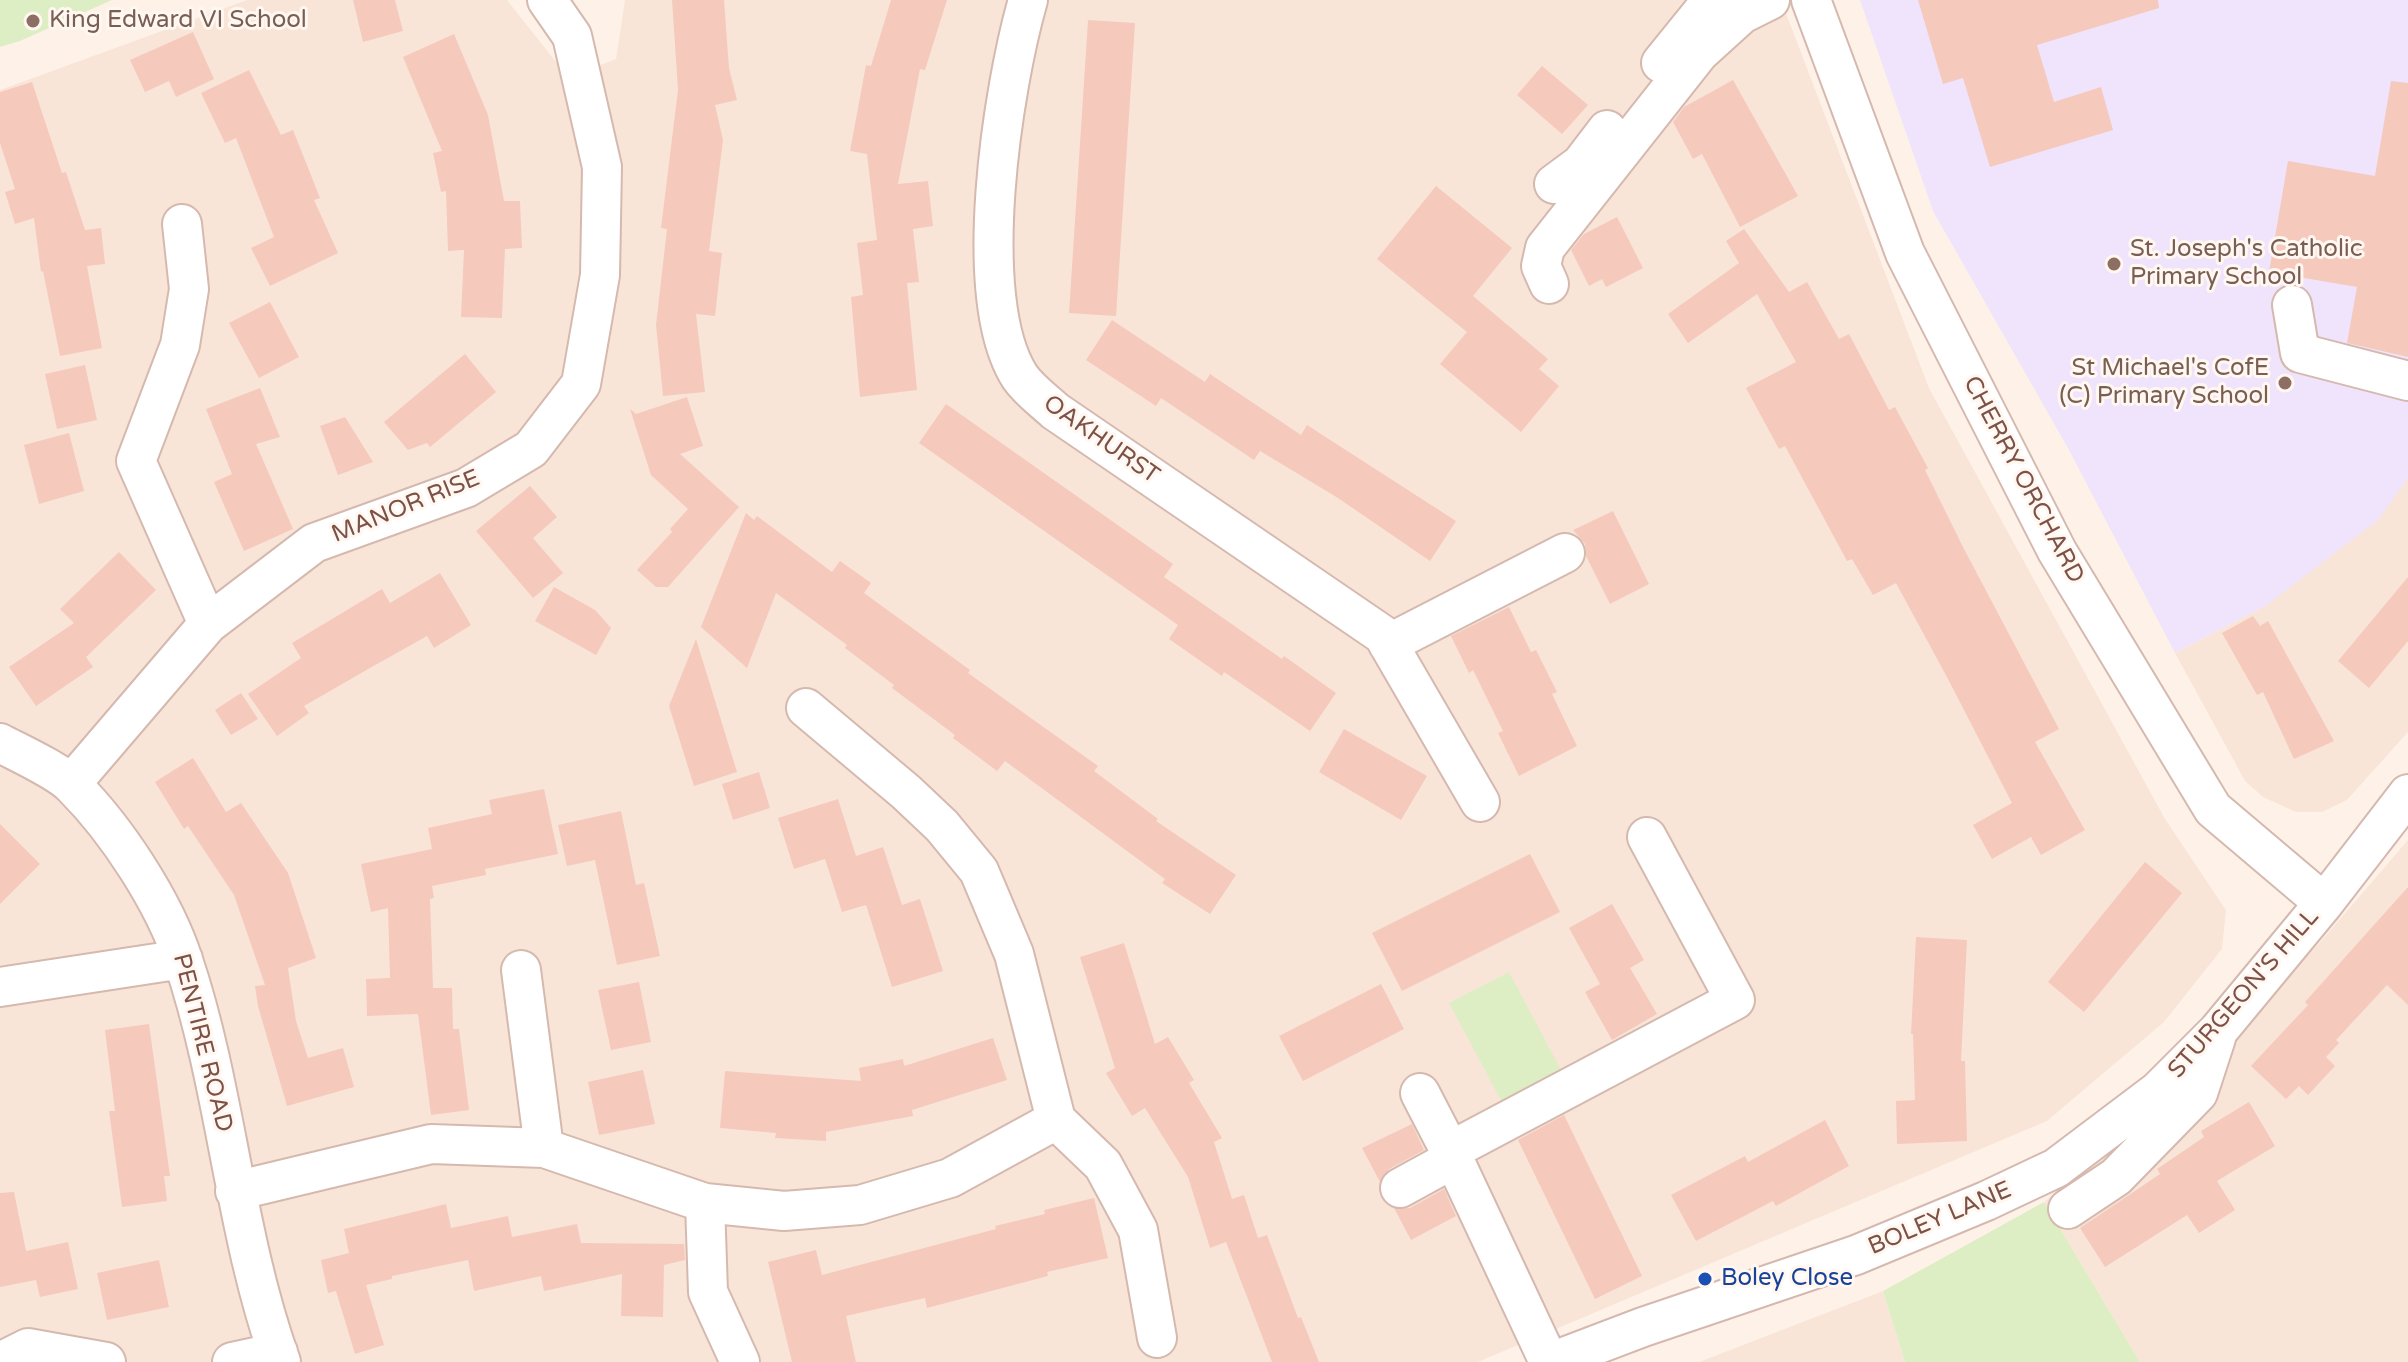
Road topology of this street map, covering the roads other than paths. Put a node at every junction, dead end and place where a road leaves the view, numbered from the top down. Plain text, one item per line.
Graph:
1 (547, 0) edge
2 (1028, 0) edge
3 (1712, 0) edge
4 (1770, 0) edge
5 (1811, 0) edge
6 (1554, 184) dead end
7 (182, 224) dead end
8 (1549, 284) dead end
9 (2292, 305) dead end
10 (2408, 381) edge
11 (1565, 553) dead end
12 (208, 624) junction
13 (1386, 640) junction
14 (806, 708) dead end
15 (0, 743) edge
16 (71, 784) junction
17 (2408, 794) edge
18 (1480, 802) dead end
19 (1647, 837) dead end
20 (2324, 903) junction
21 (183, 959) junction
22 (521, 970) dead end
23 (0, 987) edge
24 (2218, 1031) junction
25 (1420, 1093) dead end
26 (1056, 1120) junction
27 (544, 1148) junction
28 (1452, 1155) junction
29 (2056, 1168) joint
30 (1400, 1188) dead end
31 (235, 1191) junction
32 (705, 1203) junction
33 (2068, 1209) dead end
34 (1157, 1338) dead end
35 (279, 1357) edge
36 (0, 1362) edge
37 (106, 1362) edge
38 (232, 1362) edge
39 (740, 1362) edge
40 (1550, 1362) edge

1 - 12 street, MANOR RISE
2 - 13 street, OAKHURST
3 - 6 street
4 - 8 street
5 - 20 street, CHERRY ORCHARD
7 - 12 street
9 - 10 street
11 - 13 street
12 - 16 street, MANOR RISE
13 - 18 street
14 - 26 street
15 - 16 street, PENTIRE ROAD
16 - 21 street, PENTIRE ROAD
17 - 20 street, STURGEON'S HILL
19 - 28 street
20 - 24 street, STURGEON'S HILL
21 - 23 street
21 - 31 street, PENTIRE ROAD
22 - 27 street
24 - 29 street, STURGEON'S HILL
24 - 33 street
25 - 28 street
26 - 32 street
26 - 34 street
27 - 31 street
27 - 32 street
28 - 30 street
28 - 40 street
29 - 40 street, BOLEY LANE
31 - 35 street, PENTIRE ROAD
32 - 39 street
35 - 38 street
36 - 37 street

